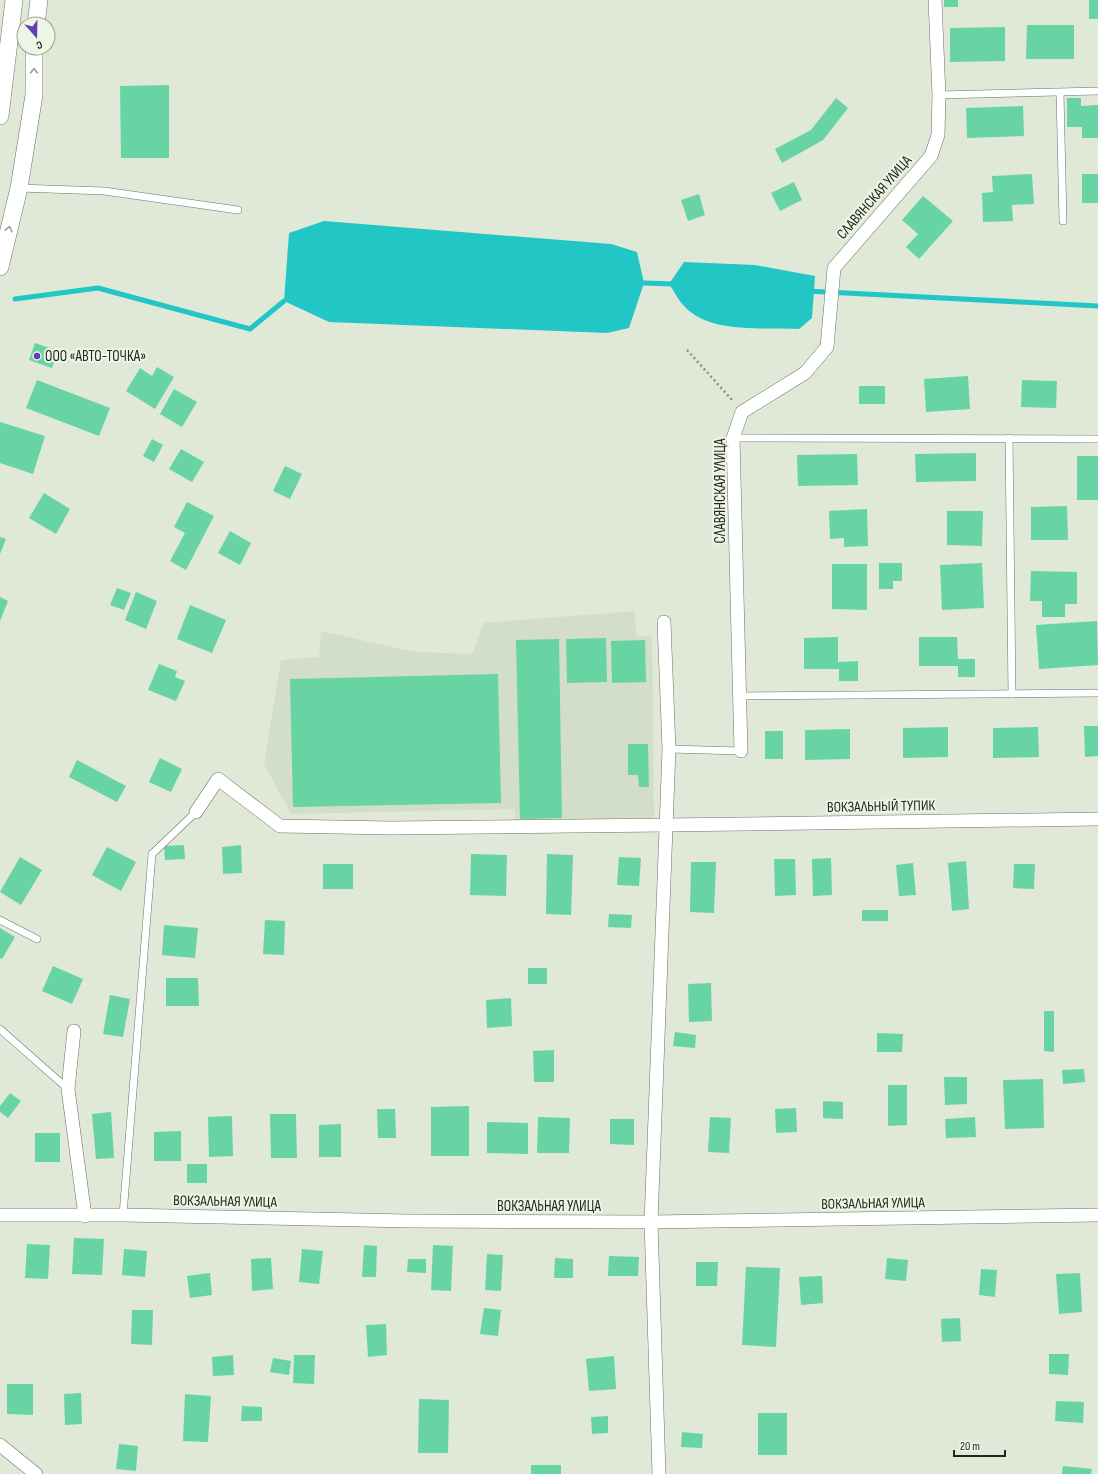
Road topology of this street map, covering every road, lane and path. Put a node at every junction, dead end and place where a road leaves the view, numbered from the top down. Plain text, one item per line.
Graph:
1 (14, 0) edge
2 (39, 0) edge
3 (935, 0) edge
4 (37, 16) edge
5 (4, 46) edge
6 (34, 56) edge
7 (1098, 91) edge
8 (1060, 93) junction
9 (939, 95) junction
10 (0, 116) edge
11 (19, 188) junction
12 (238, 210) dead end
13 (1063, 221) dead end
14 (0, 267) edge
15 (687, 350) dead end
16 (742, 412) junction
17 (733, 438) junction
18 (1009, 438) junction
19 (1098, 439) edge
20 (664, 622) dead end
21 (1098, 693) edge
22 (1012, 694) junction
23 (740, 696) junction
24 (669, 749) junction
25 (741, 751) joint
26 (196, 812) joint
27 (1098, 819) edge
28 (665, 826) junction
29 (0, 920) edge
30 (36, 939) dead end
31 (0, 1029) edge
32 (74, 1031) dead end
33 (68, 1089) junction
34 (0, 1215) edge
35 (123, 1215) junction
36 (1098, 1215) edge
37 (85, 1216) junction
38 (651, 1222) junction
39 (0, 1445) edge
40 (36, 1474) edge
41 (659, 1474) edge

1 - 5 street
2 - 4 street
3 - 9 street, СЛАВЯНСКАЯ УЛИЦА
5 - 10 street
11 -> 6 street
7 - 8 lane
8 - 9 lane
8 - 13 lane
9 - 16 street, СЛАВЯНСКАЯ УЛИЦА
11 - 12 lane
14 -> 11 street
15 - 16 path
16 - 17 street, СЛАВЯНСКАЯ УЛИЦА
17 - 18 lane
17 - 23 street, СЛАВЯНСКАЯ УЛИЦА
18 - 19 lane
18 - 22 lane
20 - 24 street
21 - 22 lane
22 - 23 lane
23 - 25 street, СЛАВЯНСКАЯ УЛИЦА
24 - 25 lane
24 - 28 street
26 - 28 street, ВОКЗАЛЬНЫЙ ТУПИК
26 - 35 lane
27 - 28 street, ВОКЗАЛЬНЫЙ ТУПИК
28 - 38 street
29 - 30 lane
31 - 33 lane
32 - 33 street
33 - 37 street
34 - 37 street, ВОКЗАЛЬНАЯ УЛИЦА
35 - 37 street, ВОКЗАЛЬНАЯ УЛИЦА
35 - 38 street, ВОКЗАЛЬНАЯ УЛИЦА
36 - 38 street, ВОКЗАЛЬНАЯ УЛИЦА
38 - 41 street
39 - 40 street

